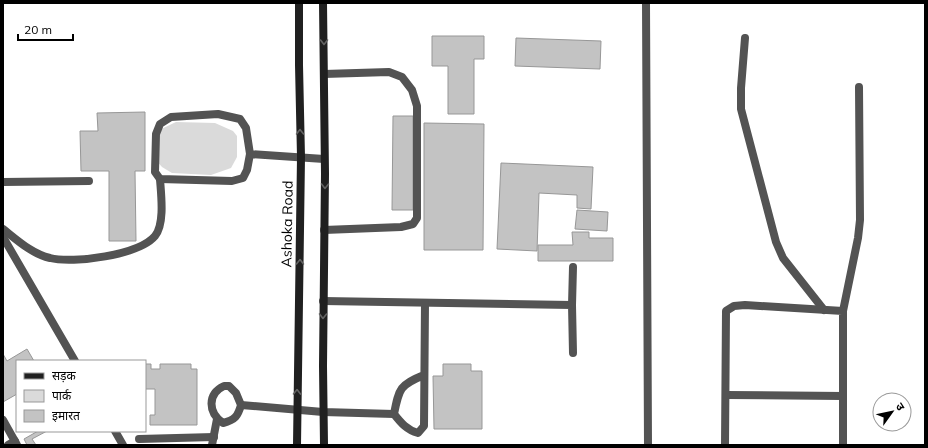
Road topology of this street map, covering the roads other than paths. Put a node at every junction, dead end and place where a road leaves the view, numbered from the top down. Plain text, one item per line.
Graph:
1 (299, 3) edge
2 (323, 3) edge
3 (646, 3) edge
4 (745, 38) dead end
5 (324, 74) junction
6 (859, 87) dead end
7 (250, 154) junction
8 (301, 157) junction
9 (324, 158) junction
10 (160, 179) junction
11 (89, 181) dead end
12 (3, 182) edge
13 (3, 229) edge
14 (324, 230) junction
15 (3, 237) edge
16 (573, 267) dead end
17 (324, 301) junction
18 (425, 303) junction
19 (572, 305) junction
20 (824, 310) junction
21 (843, 311) junction
22 (573, 354) dead end
23 (74, 360) edge
24 (424, 375) junction
25 (726, 395) junction
26 (843, 396) junction
27 (242, 405) junction
28 (297, 410) junction
29 (323, 412) junction
30 (394, 414) junction
31 (217, 419) junction
32 (3, 420) edge
33 (116, 432) edge
34 (140, 439) dead end
35 (213, 441) edge
36 (13, 444) edge
37 (123, 445) edge
38 (297, 445) edge
39 (324, 445) edge
40 (648, 445) edge
41 (725, 445) edge
42 (843, 445) edge

8 -> 1 main road, Ashoka Road
2 -> 5 main road
3 - 40 street
4 - 20 street
5 - 9 main road
5 - 14 street
6 - 21 street
7 - 8 street
7 - 10 street
7 - 10 street
8 - 9 street
28 -> 8 main road, Ashoka Road
9 -> 14 main road
10 - 13 street
11 - 12 street
14 - 17 main road
15 - 23 street
16 - 19 street
17 - 18 street
17 -> 29 main road
18 - 19 street
18 - 24 street
19 - 22 street
20 - 21 street
20 - 25 street
21 - 26 street
24 - 30 street
24 - 30 street
25 - 26 street
25 - 41 street
26 - 42 street
27 - 28 street
27 - 31 street
27 - 31 street
28 - 29 street
28 - 38 main road, Ashoka Road
29 - 30 street
29 - 39 main road
31 - 35 street
32 - 36 street
33 - 37 street
34 - 35 street

